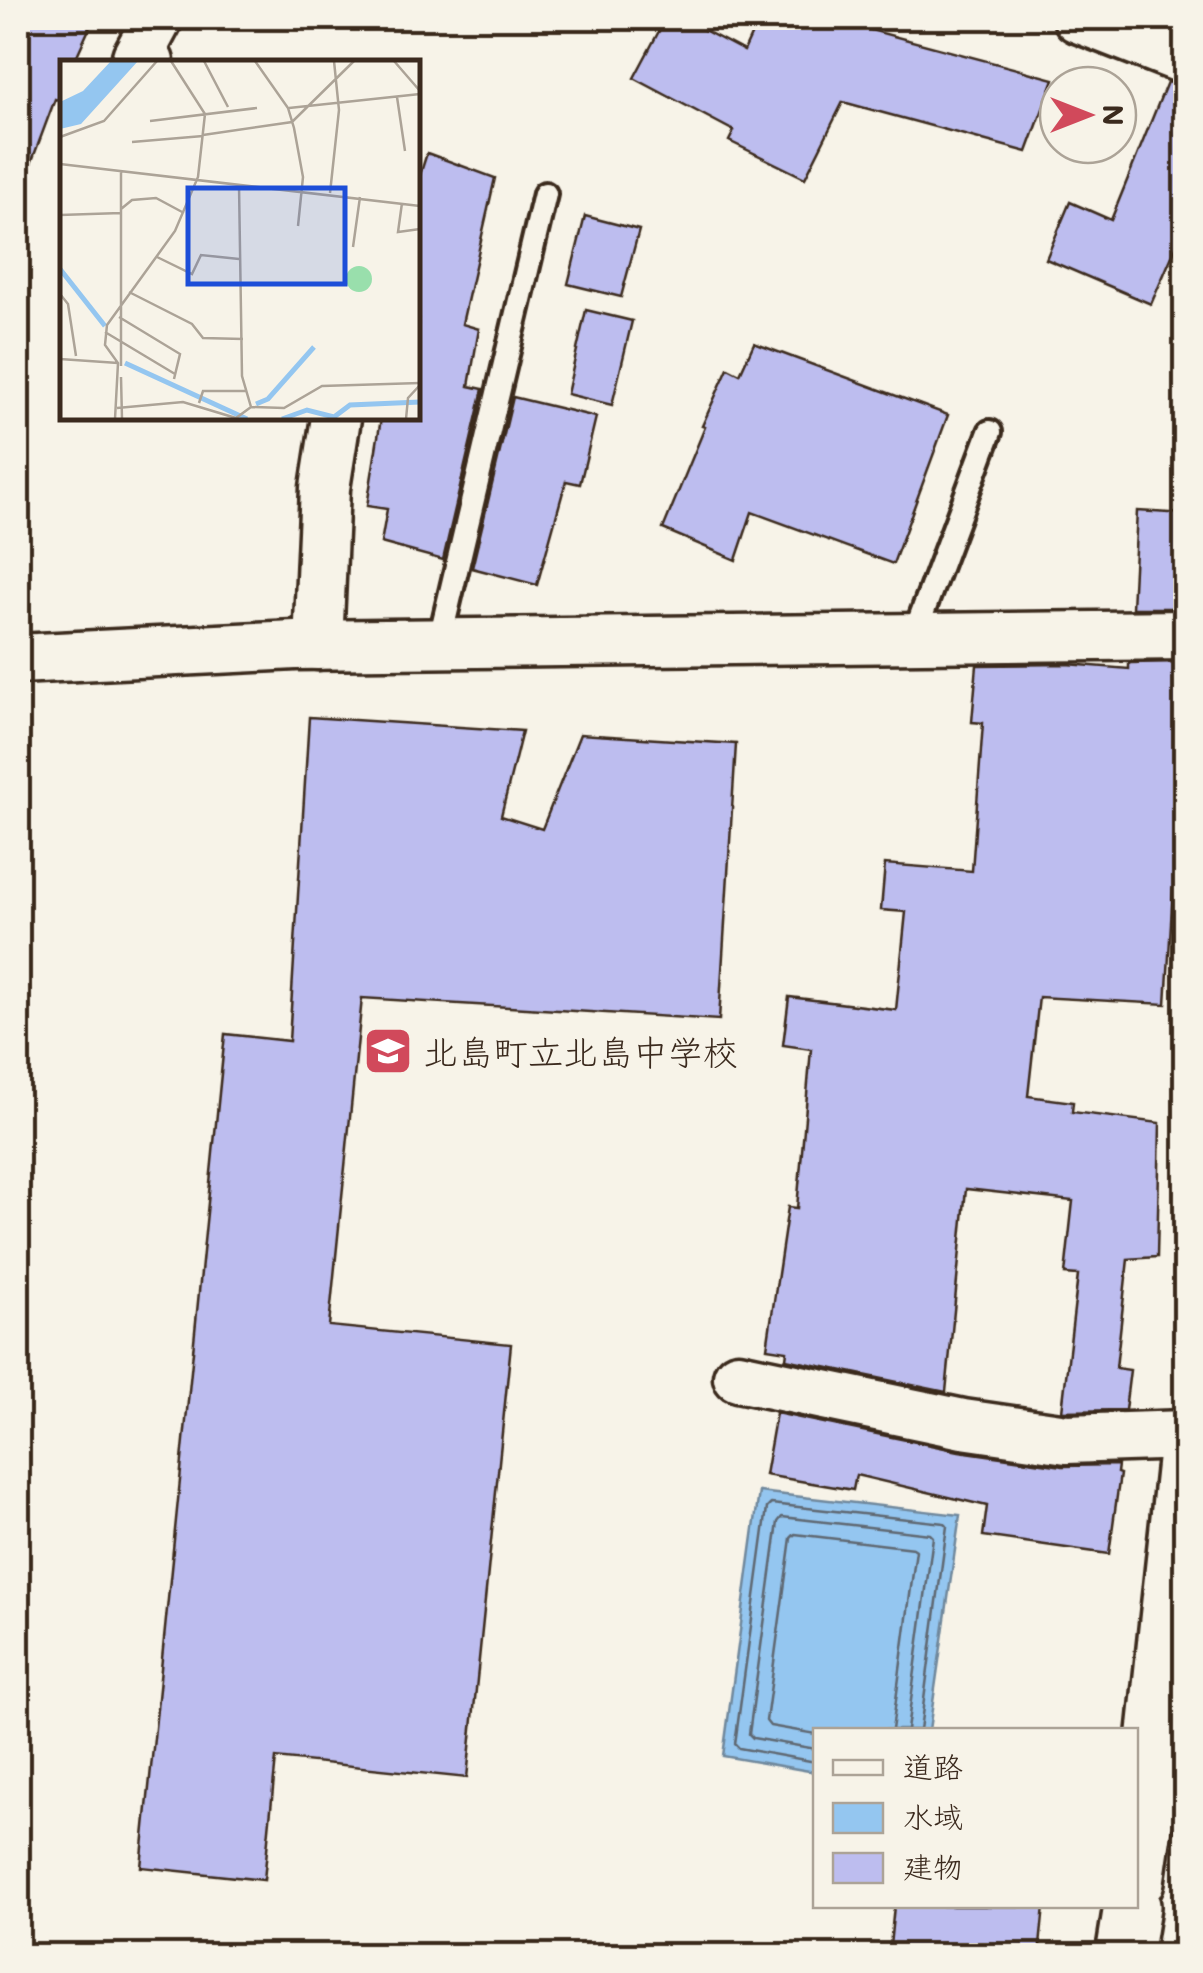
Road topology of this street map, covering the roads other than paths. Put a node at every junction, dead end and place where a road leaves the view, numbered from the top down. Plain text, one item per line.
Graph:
1 (1078, 18) edge
2 (1186, 60) edge
3 (545, 194) dead end
4 (336, 420) edge
5 (990, 432) dead end
6 (1186, 635) edge
7 (913, 638) junction
8 (439, 644) junction
9 (318, 645) junction
10 (18, 659) edge
11 (738, 1377) dead end
12 (1186, 1434) edge
13 (1186, 1452) edge
14 (1138, 1867) edge
15 (1132, 1908) edge
16 (1124, 1956) edge

1 - 2 street
3 - 8 lane
4 - 9 street
5 - 7 lane
6 - 7 street
7 - 8 street
8 - 9 street
9 - 10 street
11 - 12 street
13 - 14 main road
15 - 16 main road

